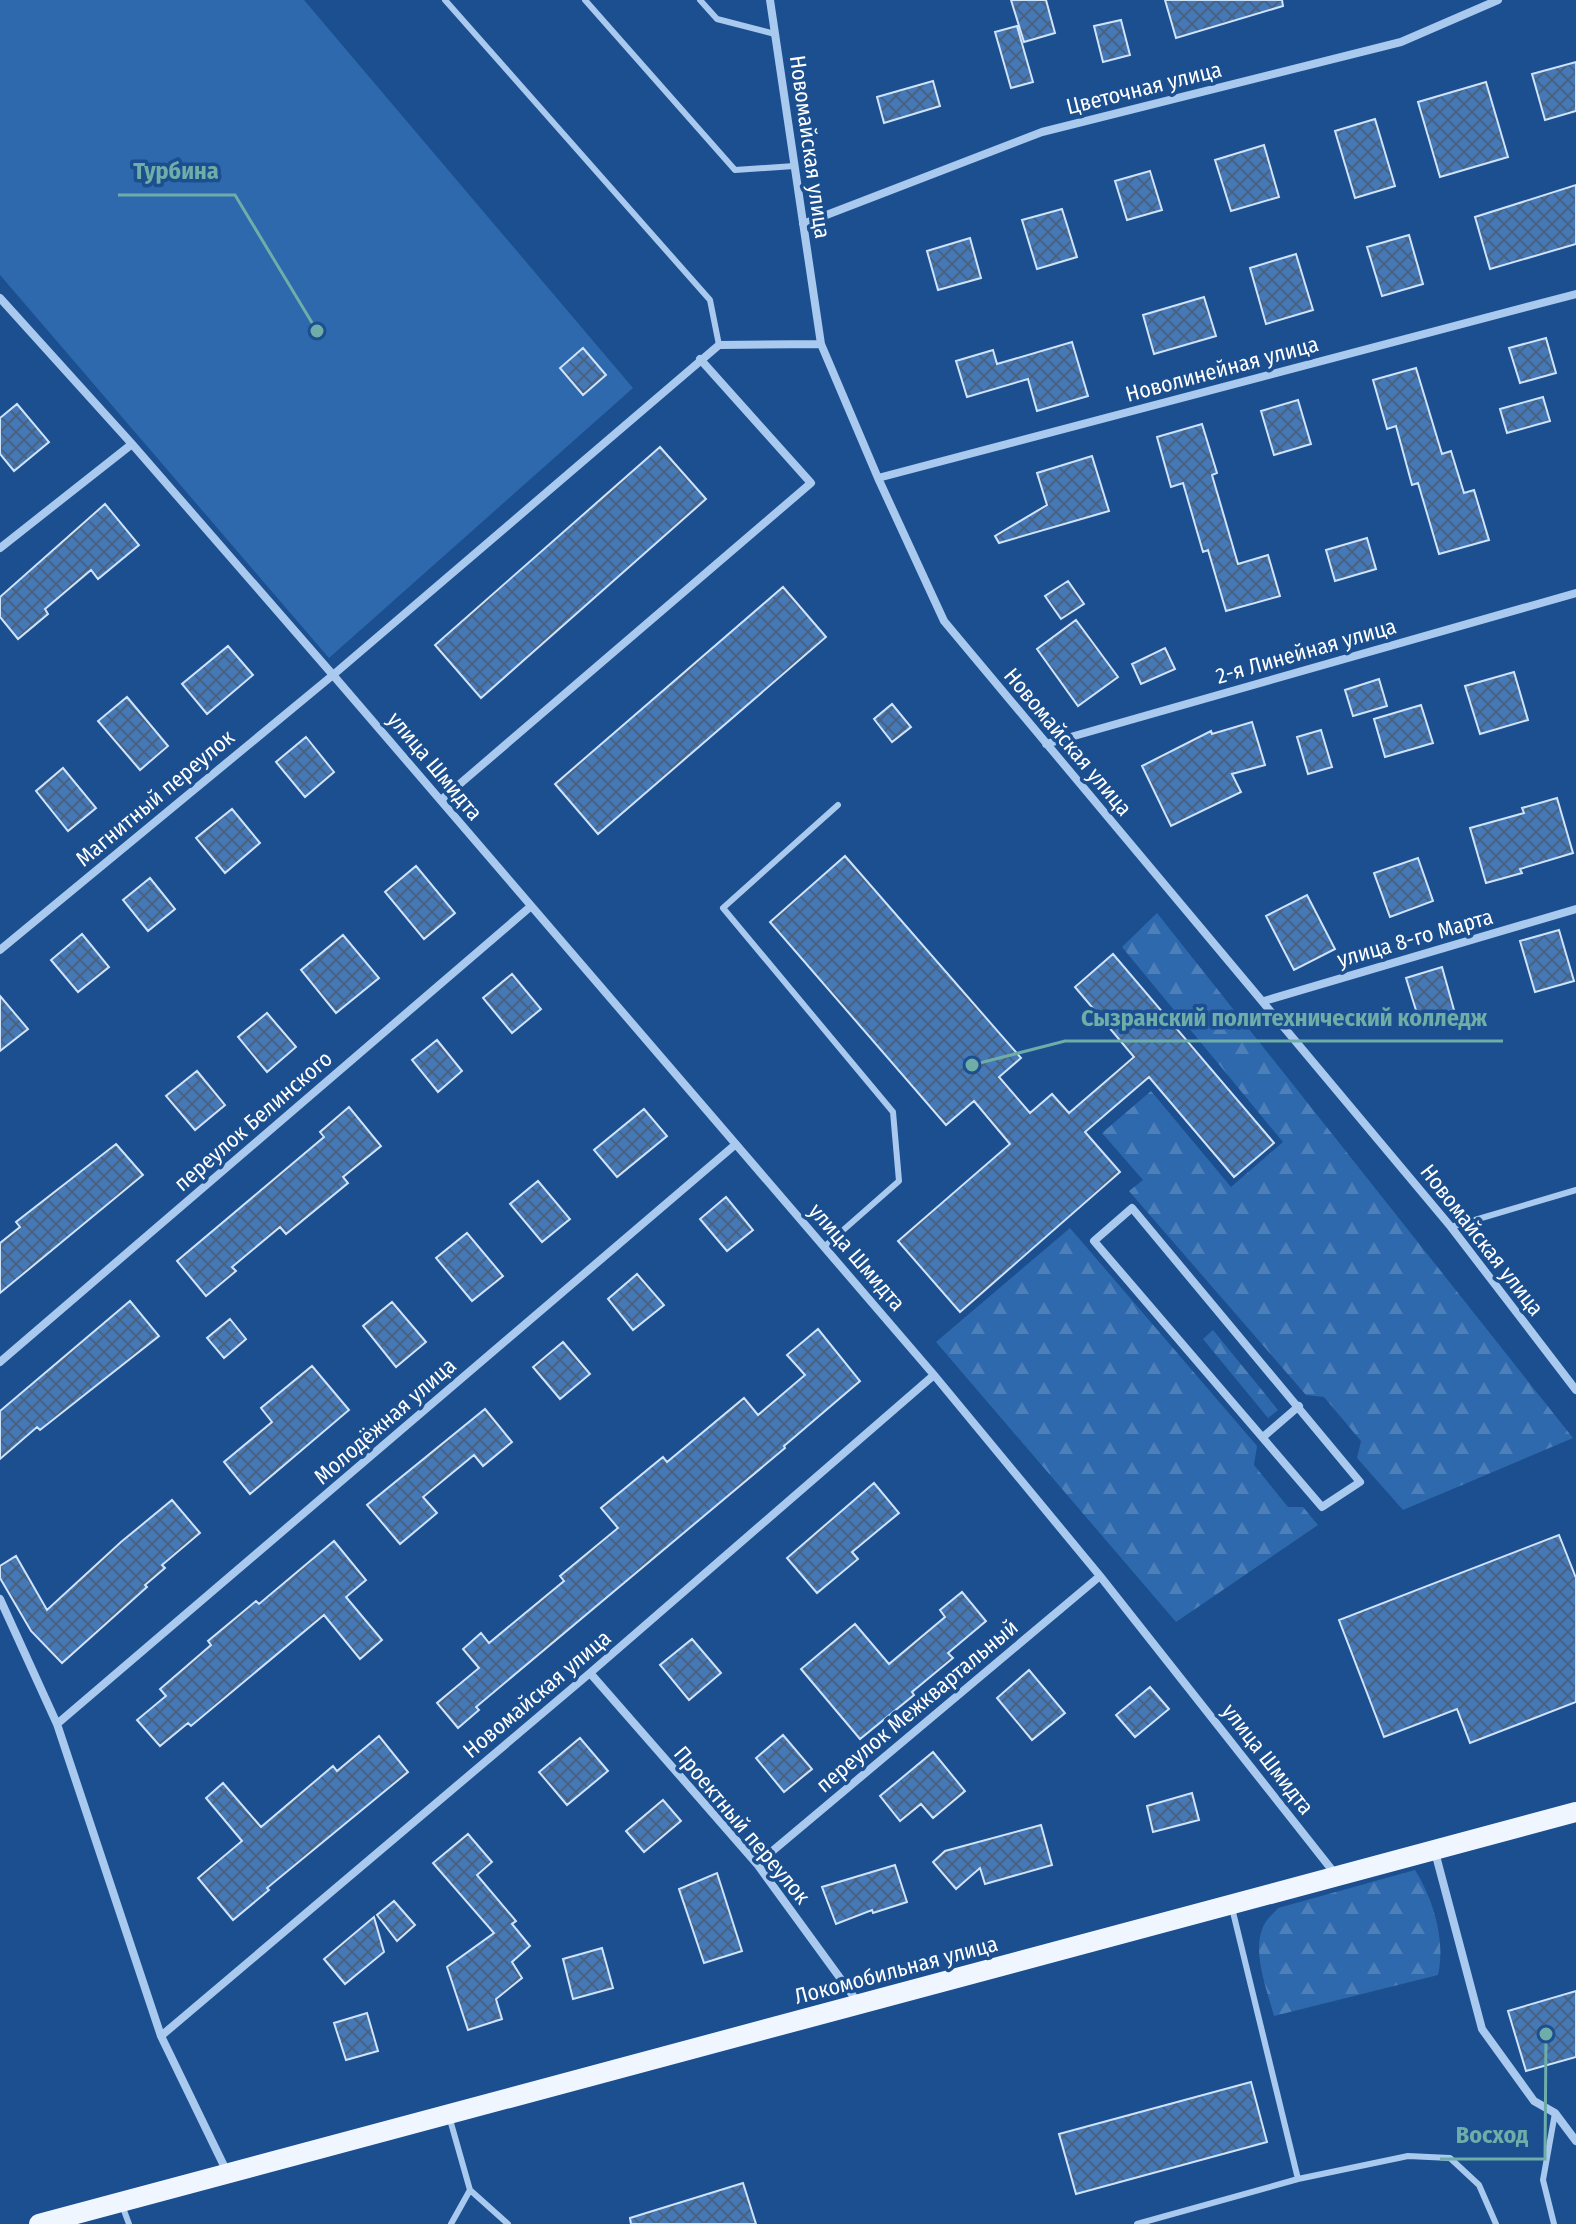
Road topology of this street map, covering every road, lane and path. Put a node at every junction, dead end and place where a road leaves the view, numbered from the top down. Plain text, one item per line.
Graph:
1 (445, 0) edge
2 (585, 0) edge
3 (700, 0) edge
4 (770, 0) edge
5 (1498, 0) edge
6 (775, 34) junction
7 (794, 166) junction
8 (803, 224) junction
9 (1576, 294) edge
10 (0, 298) edge
11 (821, 344) junction
12 (719, 345) junction
13 (700, 359) junction
14 (132, 444) junction
15 (878, 478) junction
16 (0, 548) edge
17 (1576, 593) edge
18 (333, 675) junction
19 (1046, 744) junction
20 (441, 800) junction
21 (838, 805) dead end
22 (530, 907) junction
23 (1576, 909) edge
24 (0, 950) edge
25 (1264, 1001) junction
26 (736, 1144) junction
27 (1576, 1190) edge
28 (1451, 1227) junction
29 (824, 1247) junction
30 (0, 1362) edge
31 (934, 1375) junction
32 (1576, 1390) edge
33 (1299, 1406) junction
34 (1263, 1437) junction
35 (1100, 1576) junction
36 (0, 1599) edge
37 (590, 1673) junction
38 (57, 1724) junction
39 (1576, 1812) edge
40 (1435, 1850) junction
41 (757, 1864) junction
42 (1337, 1877) junction
43 (1232, 1905) junction
44 (859, 2005) junction
45 (161, 2036) junction
46 (1555, 2113) junction
47 (449, 2114) junction
48 (1576, 2141) edge
49 (227, 2173) junction
50 (1298, 2179) junction
51 (470, 2190) junction
52 (121, 2202) junction
53 (39, 2224) edge
54 (129, 2224) edge
55 (451, 2224) edge
56 (508, 2224) edge
57 (1137, 2224) edge
58 (1496, 2224) edge
59 (1554, 2224) edge

1 - 12 lane
2 - 7 lane
3 - 6 lane
4 - 6 street, Новомайская улица
5 - 8 street, Цветочная улица
6 - 7 street, Новомайская улица
7 - 8 street, Новомайская улица
8 - 11 street, Новомайская улица
9 - 15 street, Новолинейная улица
10 - 14 street, улица Шмидта
11 - 12 street
11 - 15 street, Новомайская улица
12 - 13 street
13 - 18 street
13 - 20 street
14 - 16 street
14 - 18 street, улица Шмидта
15 - 19 street, Новомайская улица
17 - 19 street, 2-я Линейная улица
18 - 20 street, улица Шмидта
18 - 24 street, Магнитный переулок
19 - 25 street, Новомайская улица
20 - 22 street, улица Шмидта
21 - 29 lane
22 - 26 street, улица Шмидта
22 - 30 street, переулок Белинского
23 - 25 street, улица 8-го Марта
25 - 28 street, Новомайская улица
26 - 29 street, улица Шмидта
26 - 38 street, Молодёжная улица
27 - 28 lane
28 - 32 street, Новомайская улица
29 - 31 street, улица Шмидта
31 - 35 street, улица Шмидта
31 - 37 street, Новомайская улица
33 - 34 street
33 - 34 street
33 - 34 street
35 - 41 street, переулок Межквартальный
35 - 42 street, улица Шмидта
36 - 38 street
37 - 41 street, Проектный переулок
37 - 45 street, Новомайская улица
38 - 45 street
39 - 40 main road, Локомобильная улица
40 - 42 main road, Локомобильная улица
40 - 46 street
41 - 44 street, Проектный переулок
42 - 43 main road, Локомобильная улица
43 - 44 main road, Локомобильная улица
43 - 50 lane
44 - 47 main road, Локомобильная улица
45 - 49 street
46 - 48 street
46 - 59 lane
47 - 49 main road, Локомобильная улица
47 - 51 lane
49 - 52 main road, Локомобильная улица
50 - 57 lane
50 - 58 lane
51 - 55 lane
51 - 56 lane
52 - 53 main road, Локомобильная улица
52 - 54 lane

